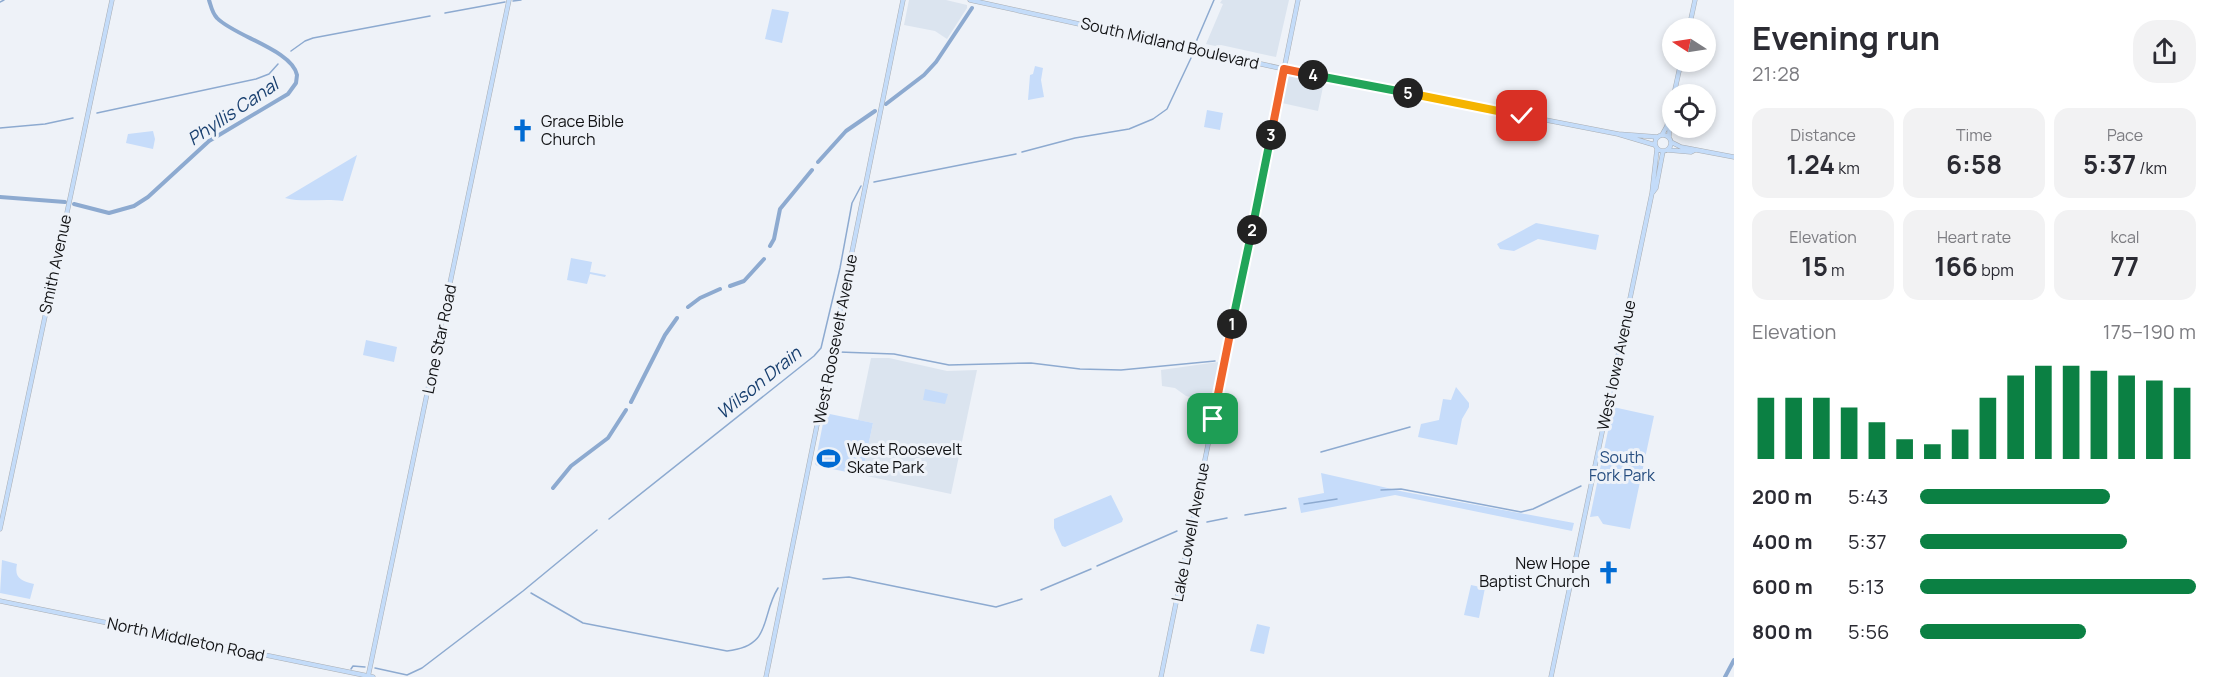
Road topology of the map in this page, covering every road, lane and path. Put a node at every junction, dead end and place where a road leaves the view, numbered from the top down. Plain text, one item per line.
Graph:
1 (112, 0) edge
2 (509, 0) edge
3 (903, 0) edge
4 (970, 0) edge
5 (1298, 0) edge
6 (1695, 0) edge
7 (1691, 18) edge
8 (1284, 69) junction
9 (1662, 133) edge
10 (1618, 134) junction
11 (1660, 136) junction
12 (1670, 139) junction
13 (1656, 147) junction
14 (1695, 150) junction
15 (1665, 151) junction
16 (1734, 157) edge
17 (1652, 193) junction
18 (0, 529) edge
19 (0, 601) edge
20 (370, 677) edge
21 (766, 677) edge
22 (1161, 677) edge
23 (1551, 677) edge

1 - 18 main road, Smith Avenue
2 - 20 main road, Lone Star Road
3 - 21 main road, West Roosevelt Avenue
4 - 8 main road, South Midland Boulevard
5 - 8 main road, Lake Lowell Avenue
6 - 7 main road
8 - 10 main road, South Midland Boulevard
8 - 22 main road, Lake Lowell Avenue
9 - 11 main road
10 - 11 main road, South Midland Boulevard
10 - 13 main road, South Midland Boulevard
11 - 12 main road, South Midland Boulevard
11 - 13 main road, West Iowa Avenue
12 - 14 main road
12 - 15 main road, West Iowa Avenue
13 - 15 main road, South Midland Boulevard
13 - 17 main road, West Iowa Avenue
14 - 15 main road
14 - 16 main road
15 - 17 main road, West Iowa Avenue
17 - 23 main road, West Iowa Avenue
19 - 20 main road, North Middleton Road

